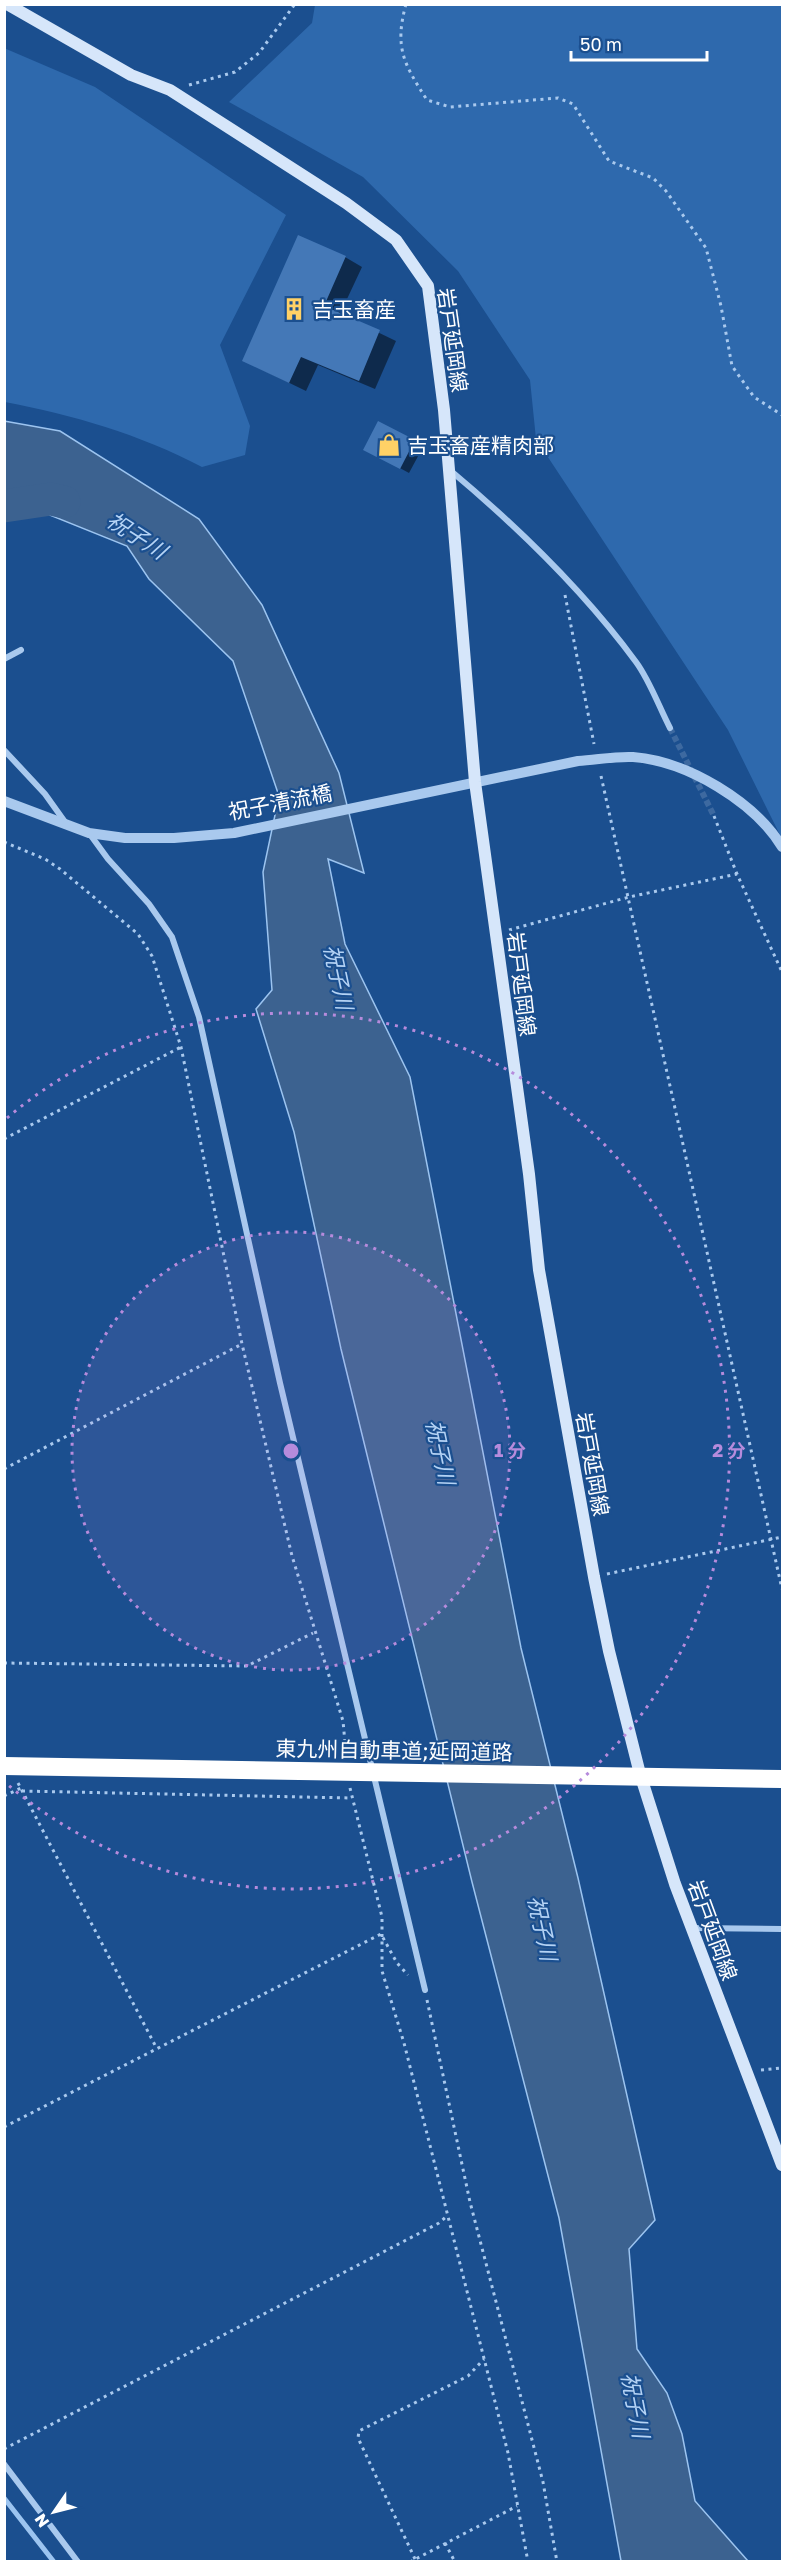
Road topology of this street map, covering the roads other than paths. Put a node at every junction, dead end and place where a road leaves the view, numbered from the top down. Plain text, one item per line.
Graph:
1 (7, 4) edge
2 (449, 469) junction
3 (21, 650) dead end
4 (4, 659) edge
5 (670, 728) tunnel mouth
6 (4, 750) edge
7 (475, 782) junction
8 (4, 801) edge
9 (67, 825) junction
10 (89, 833) junction
11 (783, 847) edge
12 (10, 1772) edge
13 (783, 1779) edge
14 (693, 1928) junction
15 (783, 1929) edge
16 (425, 1990) road end
17 (783, 2165) edge
18 (4, 2464) edge
19 (78, 2562) edge

1 - 2 main road, 岩戸延岡線
2 - 5 street
2 - 7 main road, 岩戸延岡線
3 - 4 street
6 - 9 street
7 - 10 street, 祝子清流橋
7 - 11 street, 祝子清流橋
7 - 14 main road, 岩戸延岡線
8 - 9 street, 祝子清流橋
9 - 10 street, 祝子清流橋
10 - 16 street
12 - 13 highway, 東九州自動車道;延岡道路, bridge
14 - 15 street
14 - 17 main road, 岩戸延岡線
18 - 19 street

